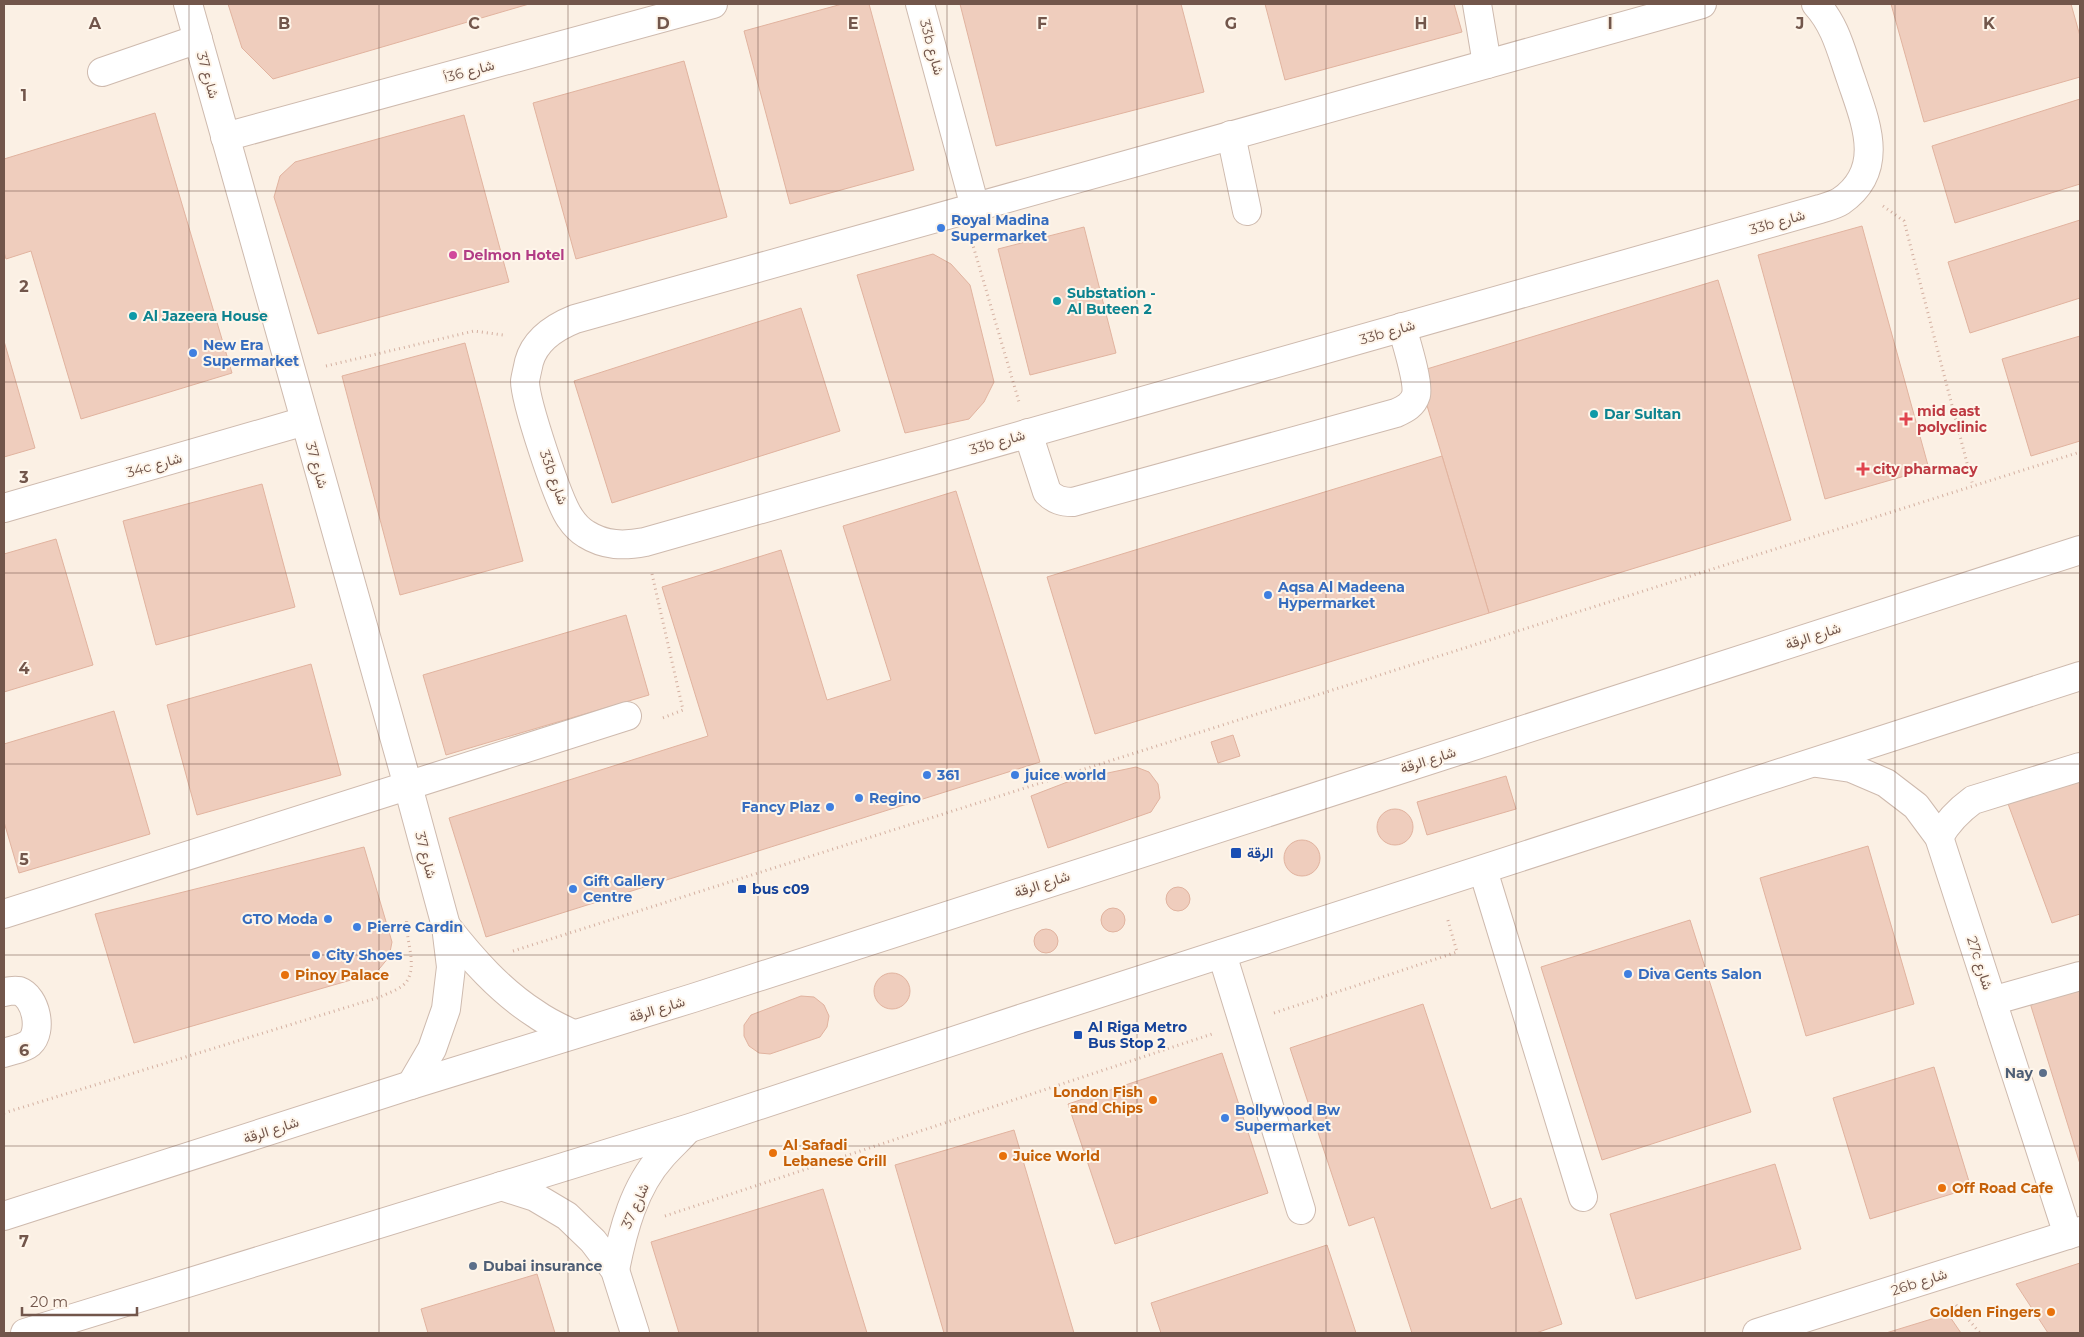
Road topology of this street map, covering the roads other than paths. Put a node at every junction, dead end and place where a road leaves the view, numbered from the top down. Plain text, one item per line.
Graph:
1 (188, 4) edge
2 (713, 4) edge
3 (920, 4) edge
4 (1477, 4) edge
5 (1702, 4) edge
6 (1816, 4) edge
7 (198, 39) junction
8 (1487, 64) junction
9 (102, 72) dead end
10 (1231, 135) junction
11 (225, 138) junction
12 (969, 209) junction
13 (1247, 211) dead end
14 (1402, 328) junction
15 (305, 421) junction
16 (1028, 433) junction
17 (4, 508) edge
18 (2080, 550) edge
19 (2080, 676) edge
20 (627, 716) dead end
21 (1813, 763) junction
22 (2080, 767) edge
23 (408, 786) junction
24 (1939, 837) junction
25 (1483, 870) junction
26 (4, 914) edge
27 (446, 926) junction
28 (1222, 954) junction
29 (2080, 976) edge
30 (4, 992) edge
31 (1992, 1001) junction
32 (573, 1034) junction
33 (4, 1053) edge
34 (411, 1085) junction
35 (690, 1128) junction
36 (501, 1186) junction
37 (1583, 1197) dead end
38 (1301, 1210) dead end
39 (4, 1216) edge
40 (2074, 1233) edge
41 (615, 1270) junction
42 (25, 1333) edge
43 (634, 1333) edge
44 (1757, 1333) edge

1 - 7 street, شارع 37
2 - 11 street, شارع 36أ
3 - 12 street, 33b شارع
4 - 8 street
5 - 8 street, 33b شارع
6 - 14 street, 33b شارع
7 - 9 street
7 - 11 street, شارع 37
8 - 10 street, 33b شارع
10 - 12 street, 33b شارع
10 - 13 street
11 - 15 street, شارع 37
12 - 16 street, 33b شارع
14 - 16 street, 33b شارع
14 - 16 street
15 - 17 street, 34c شارع
15 - 23 street, شارع 37
18 - 32 street, شارع الرقة
19 - 21 street
20 - 23 street
21 - 24 street, 27c شارع
21 - 25 street
22 - 24 street
23 - 26 street
23 - 27 street, شارع 37
24 - 31 street, 27c شارع
25 - 28 street
25 - 37 street
27 - 32 street, شارع 37
27 - 34 street, شارع 37
28 - 35 street
28 - 38 street
29 - 31 street
30 - 33 street
31 - 40 street, 27c شارع
32 - 34 street, شارع الرقة
34 - 39 street, شارع الرقة
35 - 36 street
35 - 41 street, شارع 37
36 - 41 street, شارع 37
36 - 42 street
40 - 44 street, 26b شارع
41 - 43 street, شارع 37

